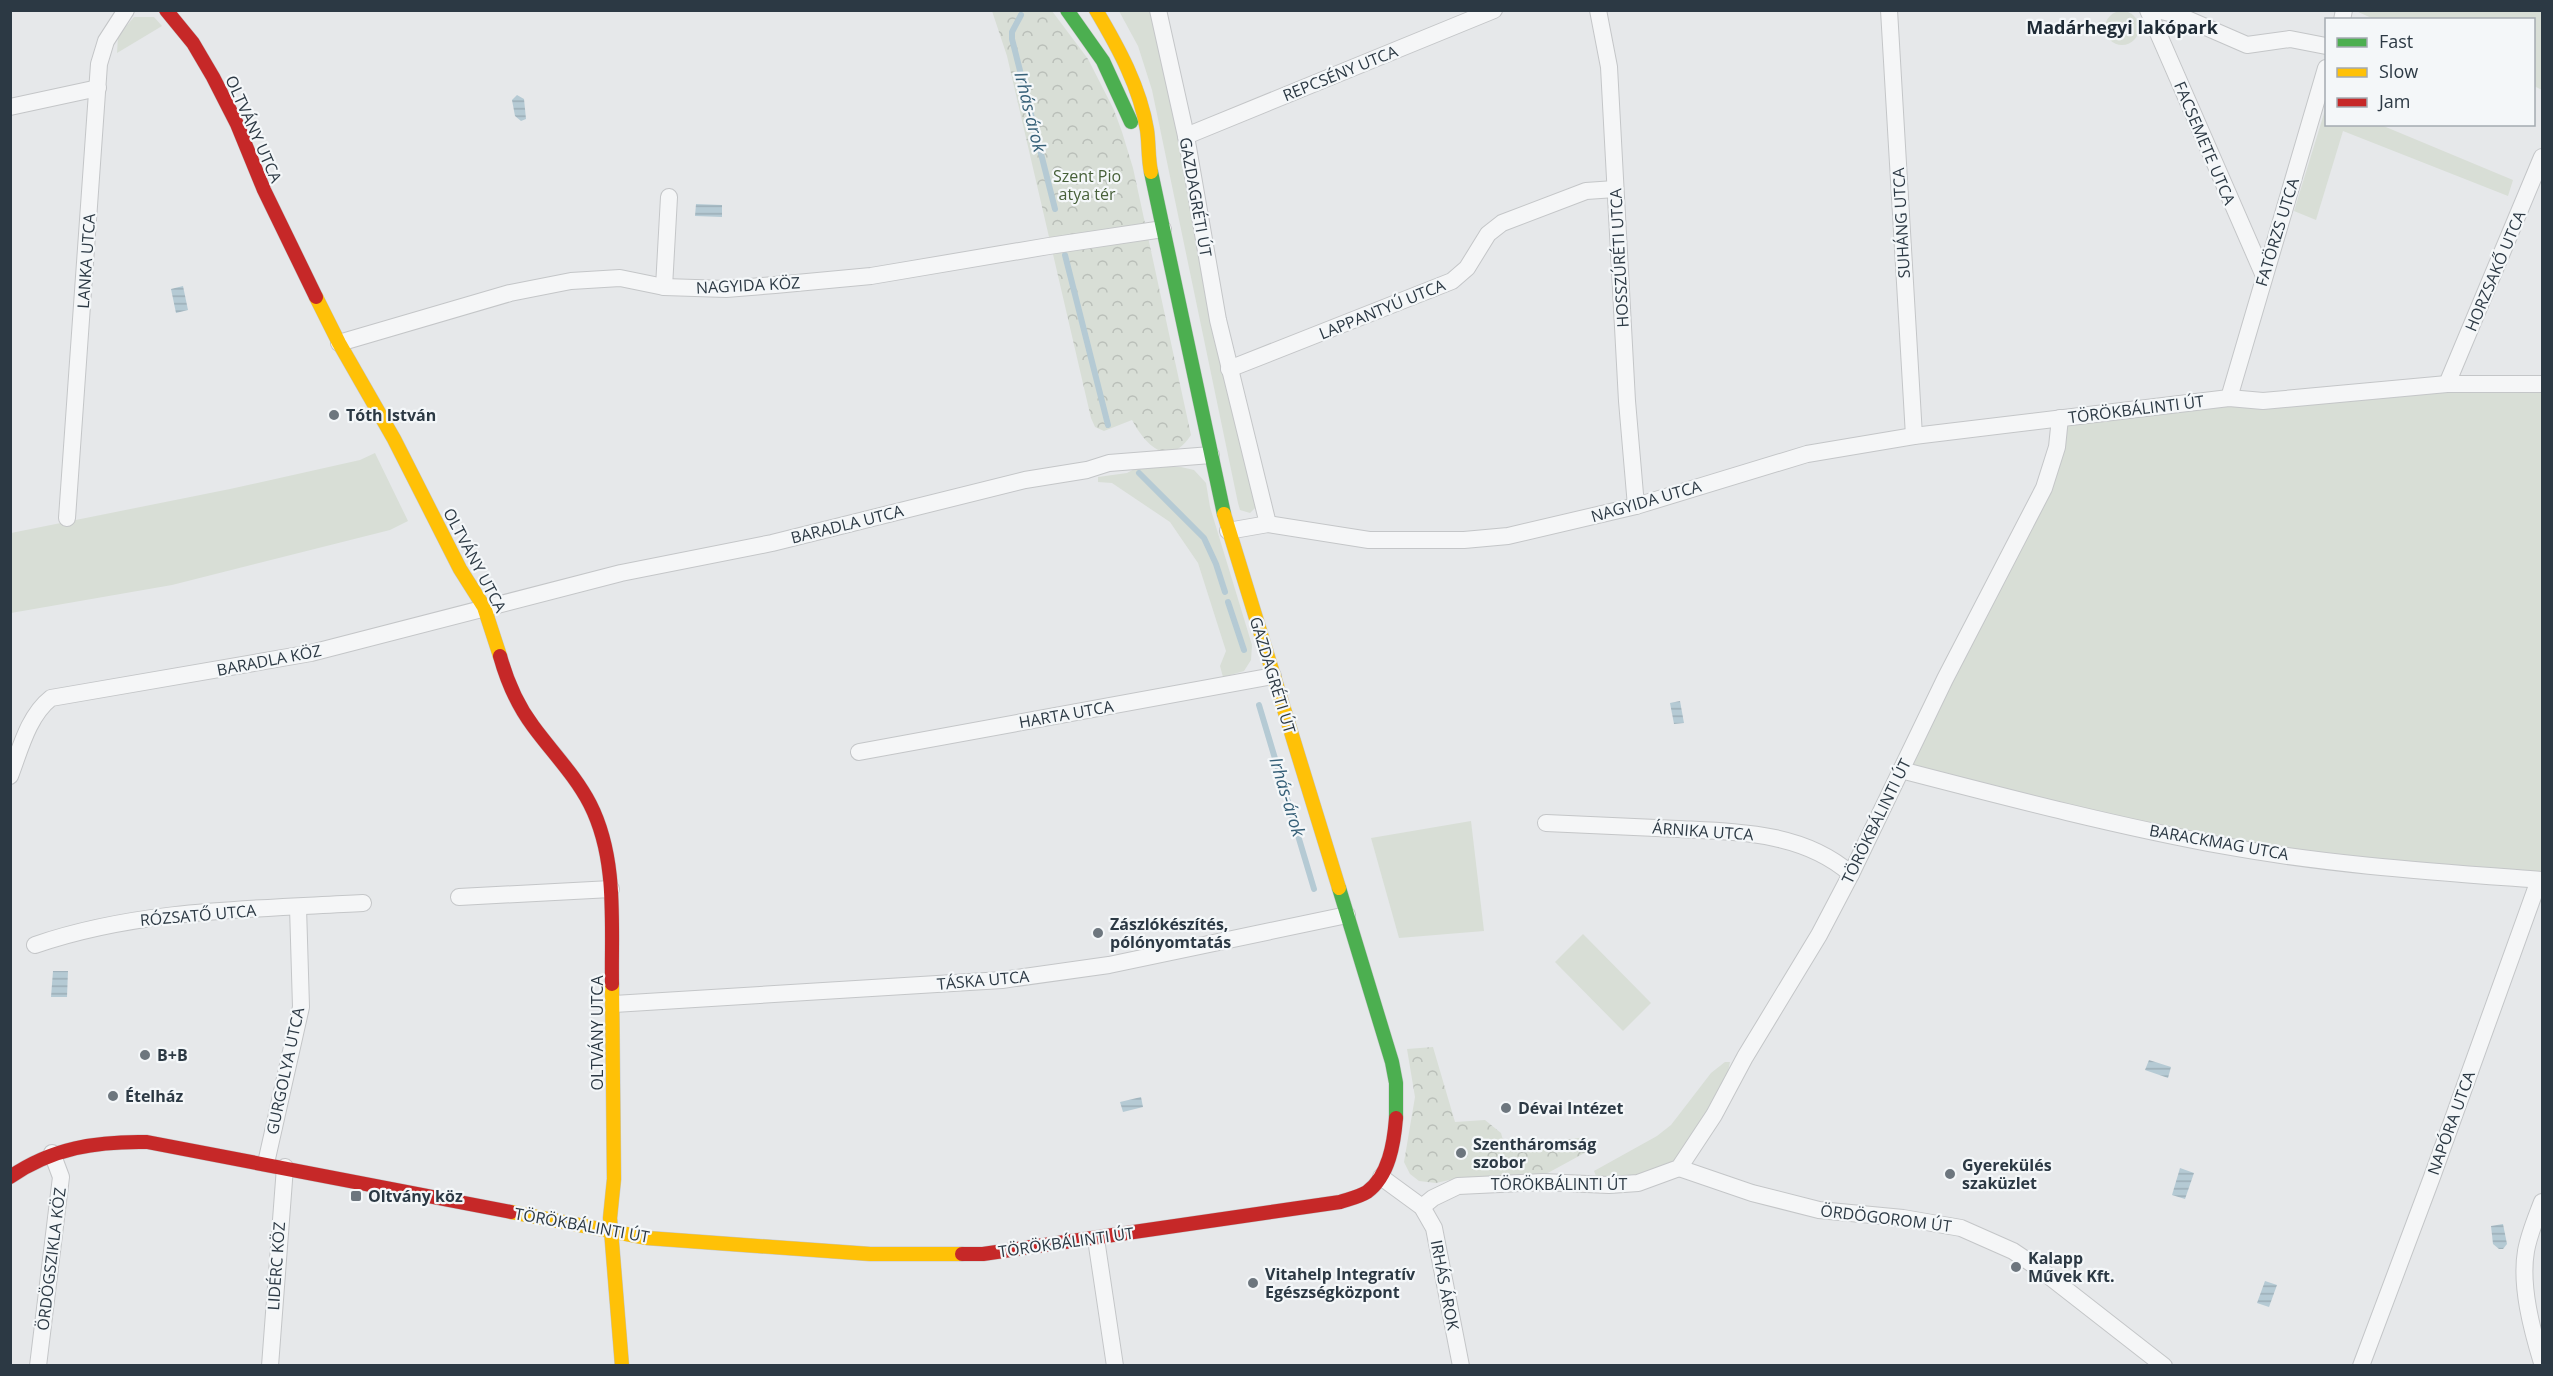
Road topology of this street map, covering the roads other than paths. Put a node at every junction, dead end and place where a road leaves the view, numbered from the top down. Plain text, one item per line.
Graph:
1 (126, 10) edge
2 (165, 10) edge
3 (1067, 10) edge
4 (1158, 10) edge
5 (1494, 10) edge
6 (1598, 10) edge
7 (1888, 10) edge
8 (2148, 10) edge
9 (2157, 10) edge
10 (1097, 14) edge
11 (2325, 46) edge
12 (2325, 71) edge
13 (98, 88) junction
14 (10, 107) edge
15 (1186, 136) junction
16 (2542, 157) edge
17 (1150, 169) junction
18 (1615, 189) junction
19 (669, 197) dead end
20 (1163, 229) junction
21 (2264, 276) junction
22 (664, 287) junction
23 (339, 343) junction
24 (1229, 369) junction
25 (2447, 384) junction
26 (2542, 384) edge
27 (2229, 398) junction
28 (2060, 418) junction
29 (1914, 436) junction
30 (1211, 455) junction
31 (1636, 506) junction
32 (67, 518) dead end
33 (1268, 524) junction
34 (1228, 531) junction
35 (484, 607) junction
36 (1273, 675) junction
37 (859, 752) dead end
38 (1901, 770) junction
39 (10, 776) edge
40 (1546, 823) dead end
41 (1851, 874) junction
42 (2541, 880) edge
43 (611, 889) junction
44 (459, 897) dead end
45 (363, 903) dead end
46 (298, 907) junction
47 (1347, 915) junction
48 (35, 945) dead end
49 (614, 1004) junction
50 (52, 1153) junction
51 (266, 1163) junction
52 (285, 1167) junction
53 (1679, 1168) junction
54 (1381, 1177) junction
55 (10, 1178) edge
56 (2542, 1202) edge
57 (1422, 1207) junction
58 (611, 1232) junction
59 (1096, 1239) junction
60 (2542, 1363) edge
61 (38, 1365) edge
62 (270, 1365) edge
63 (621, 1365) edge
64 (1114, 1365) edge
65 (1461, 1365) edge
66 (2164, 1365) edge
67 (2361, 1365) edge

1 - 13 street, LANKA UTCA
2 - 23 street, OLTVÁNY UTCA
3 - 17 street, GAZDAGRÉTI ÚT
4 - 15 street, GAZDAGRÉTI ÚT
5 - 15 street, REPCSÉNY UTCA
6 - 18 street, HOSSZÚRÉTI UTCA
7 - 29 street, SUHÁNG UTCA
8 - 21 street, FACSEMETE UTCA
9 - 11 street
10 - 17 street, GAZDAGRÉTI ÚT
12 - 21 street, FATÖRZS UTCA
13 - 14 street
13 - 32 street, LANKA UTCA
15 - 24 street, GAZDAGRÉTI ÚT
16 - 25 street, HORZSAKŐ UTCA
17 - 20 street, GAZDAGRÉTI ÚT
18 - 24 street, LAPPANTYÚ UTCA
18 - 31 street, HOSSZÚRÉTI UTCA
19 - 22 street
20 - 22 street, NAGYIDA KÖZ
20 - 30 street, GAZDAGRÉTI ÚT
21 - 27 street, FATÖRZS UTCA
22 - 23 street, NAGYIDA KÖZ
23 - 35 street, OLTVÁNY UTCA
24 - 33 street, GAZDAGRÉTI ÚT
25 - 26 street, TÖRÖKBÁLINTI ÚT
25 - 27 street, TÖRÖKBÁLINTI ÚT
27 - 28 street, TÖRÖKBÁLINTI ÚT
28 - 29 street, NAGYIDA UTCA
28 - 38 street, TÖRÖKBÁLINTI ÚT
29 - 31 street, NAGYIDA UTCA
30 - 34 street, GAZDAGRÉTI ÚT
30 - 35 street, BARADLA UTCA
31 - 33 street, NAGYIDA UTCA
33 - 34 street, NAGYIDA UTCA
34 - 36 street, GAZDAGRÉTI ÚT
35 - 39 street, BARADLA KÖZ
35 - 43 street, OLTVÁNY UTCA
36 - 37 street, HARTA UTCA
36 - 47 street, GAZDAGRÉTI ÚT
38 - 41 street, TÖRÖKBÁLINTI ÚT
38 - 42 street, BARACKMAG UTCA
40 - 41 street, ÁRNIKA UTCA
41 - 53 street, TÖRÖKBÁLINTI ÚT
42 - 67 street, NAPÓRA UTCA
43 - 44 street
43 - 49 street, OLTVÁNY UTCA
45 - 46 street, RÓZSATŐ UTCA
46 - 48 street, RÓZSATŐ UTCA
46 - 51 street, GURGOLYA UTCA
47 - 49 street, TÁSKA UTCA
47 - 54 street, GAZDAGRÉTI ÚT
49 - 58 street, OLTVÁNY UTCA
50 - 51 street, TÖRÖKBÁLINTI ÚT
50 - 55 street, TÖRÖKBÁLINTI ÚT
50 - 61 street, ÖRDÖGSZIKLA KÖZ
51 - 52 street, TÖRÖKBÁLINTI ÚT
52 - 58 street, TÖRÖKBÁLINTI ÚT
52 - 62 street, LIDÉRC KÖZ
53 - 57 street, TÖRÖKBÁLINTI ÚT
53 - 66 street, ÖRDÖGOROM ÚT
54 - 57 street
54 - 59 street, TÖRÖKBÁLINTI ÚT
56 - 60 street
57 - 65 street, IRHÁS ÁROK
58 - 59 street, TÖRÖKBÁLINTI ÚT
58 - 63 street
59 - 64 street

